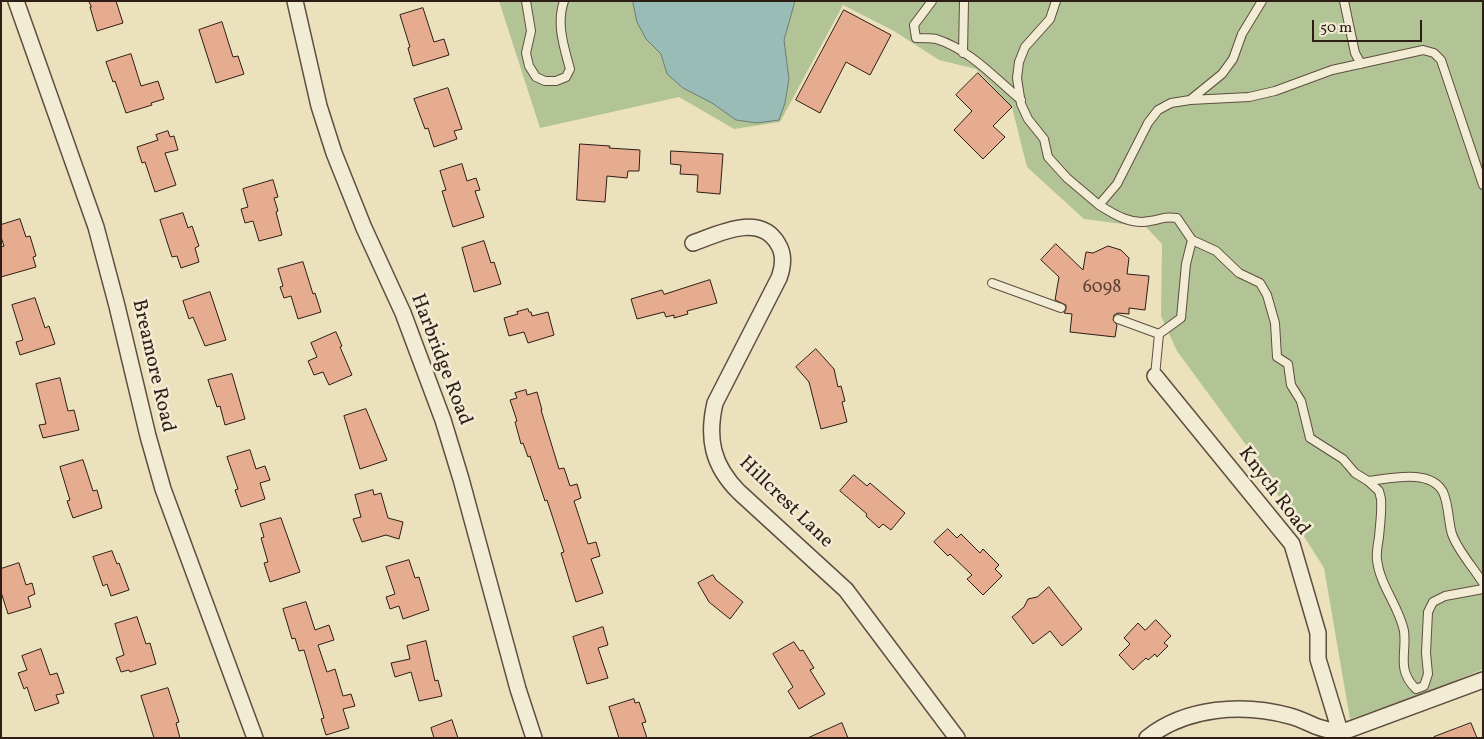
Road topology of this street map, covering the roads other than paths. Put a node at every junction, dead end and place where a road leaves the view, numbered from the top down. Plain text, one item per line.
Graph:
1 (16, 1) edge
2 (295, 1) edge
3 (526, 1) edge
4 (564, 1) edge
5 (932, 1) edge
6 (964, 1) edge
7 (1056, 1) edge
8 (1262, 1) edge
9 (1344, 1) edge
10 (963, 53) junction
11 (1361, 64) junction
12 (1021, 100) junction
13 (1190, 100) junction
14 (1483, 185) edge
15 (1099, 204) junction
16 (1192, 240) junction
17 (693, 243) dead end
18 (992, 283) dead end
19 (1061, 308) dead end
20 (1118, 319) dead end
21 (1159, 334) junction
22 (1155, 376) joint
23 (1368, 481) junction
24 (1483, 583) edge
25 (1483, 589) edge
26 (1483, 680) edge
27 (1341, 735) edge
28 (255, 738) edge
29 (534, 738) edge
30 (957, 738) edge
31 (1147, 738) edge

1 - 28 street, Breamore Road
2 - 29 street, Harbridge Road
3 - 4 lane
5 - 10 lane
6 - 10 lane
7 - 12 lane
8 - 13 lane
9 - 11 lane
10 - 12 lane
11 - 13 lane
11 - 14 lane
12 - 15 lane
13 - 15 lane
15 - 16 lane
16 - 21 lane
16 - 23 lane
17 - 30 street, Hillcrest Lane
18 - 19 lane
20 - 21 lane
21 - 22 lane
22 - 27 street, Knych Road
23 - 24 lane
23 - 25 lane
26 - 27 street
27 - 31 street

